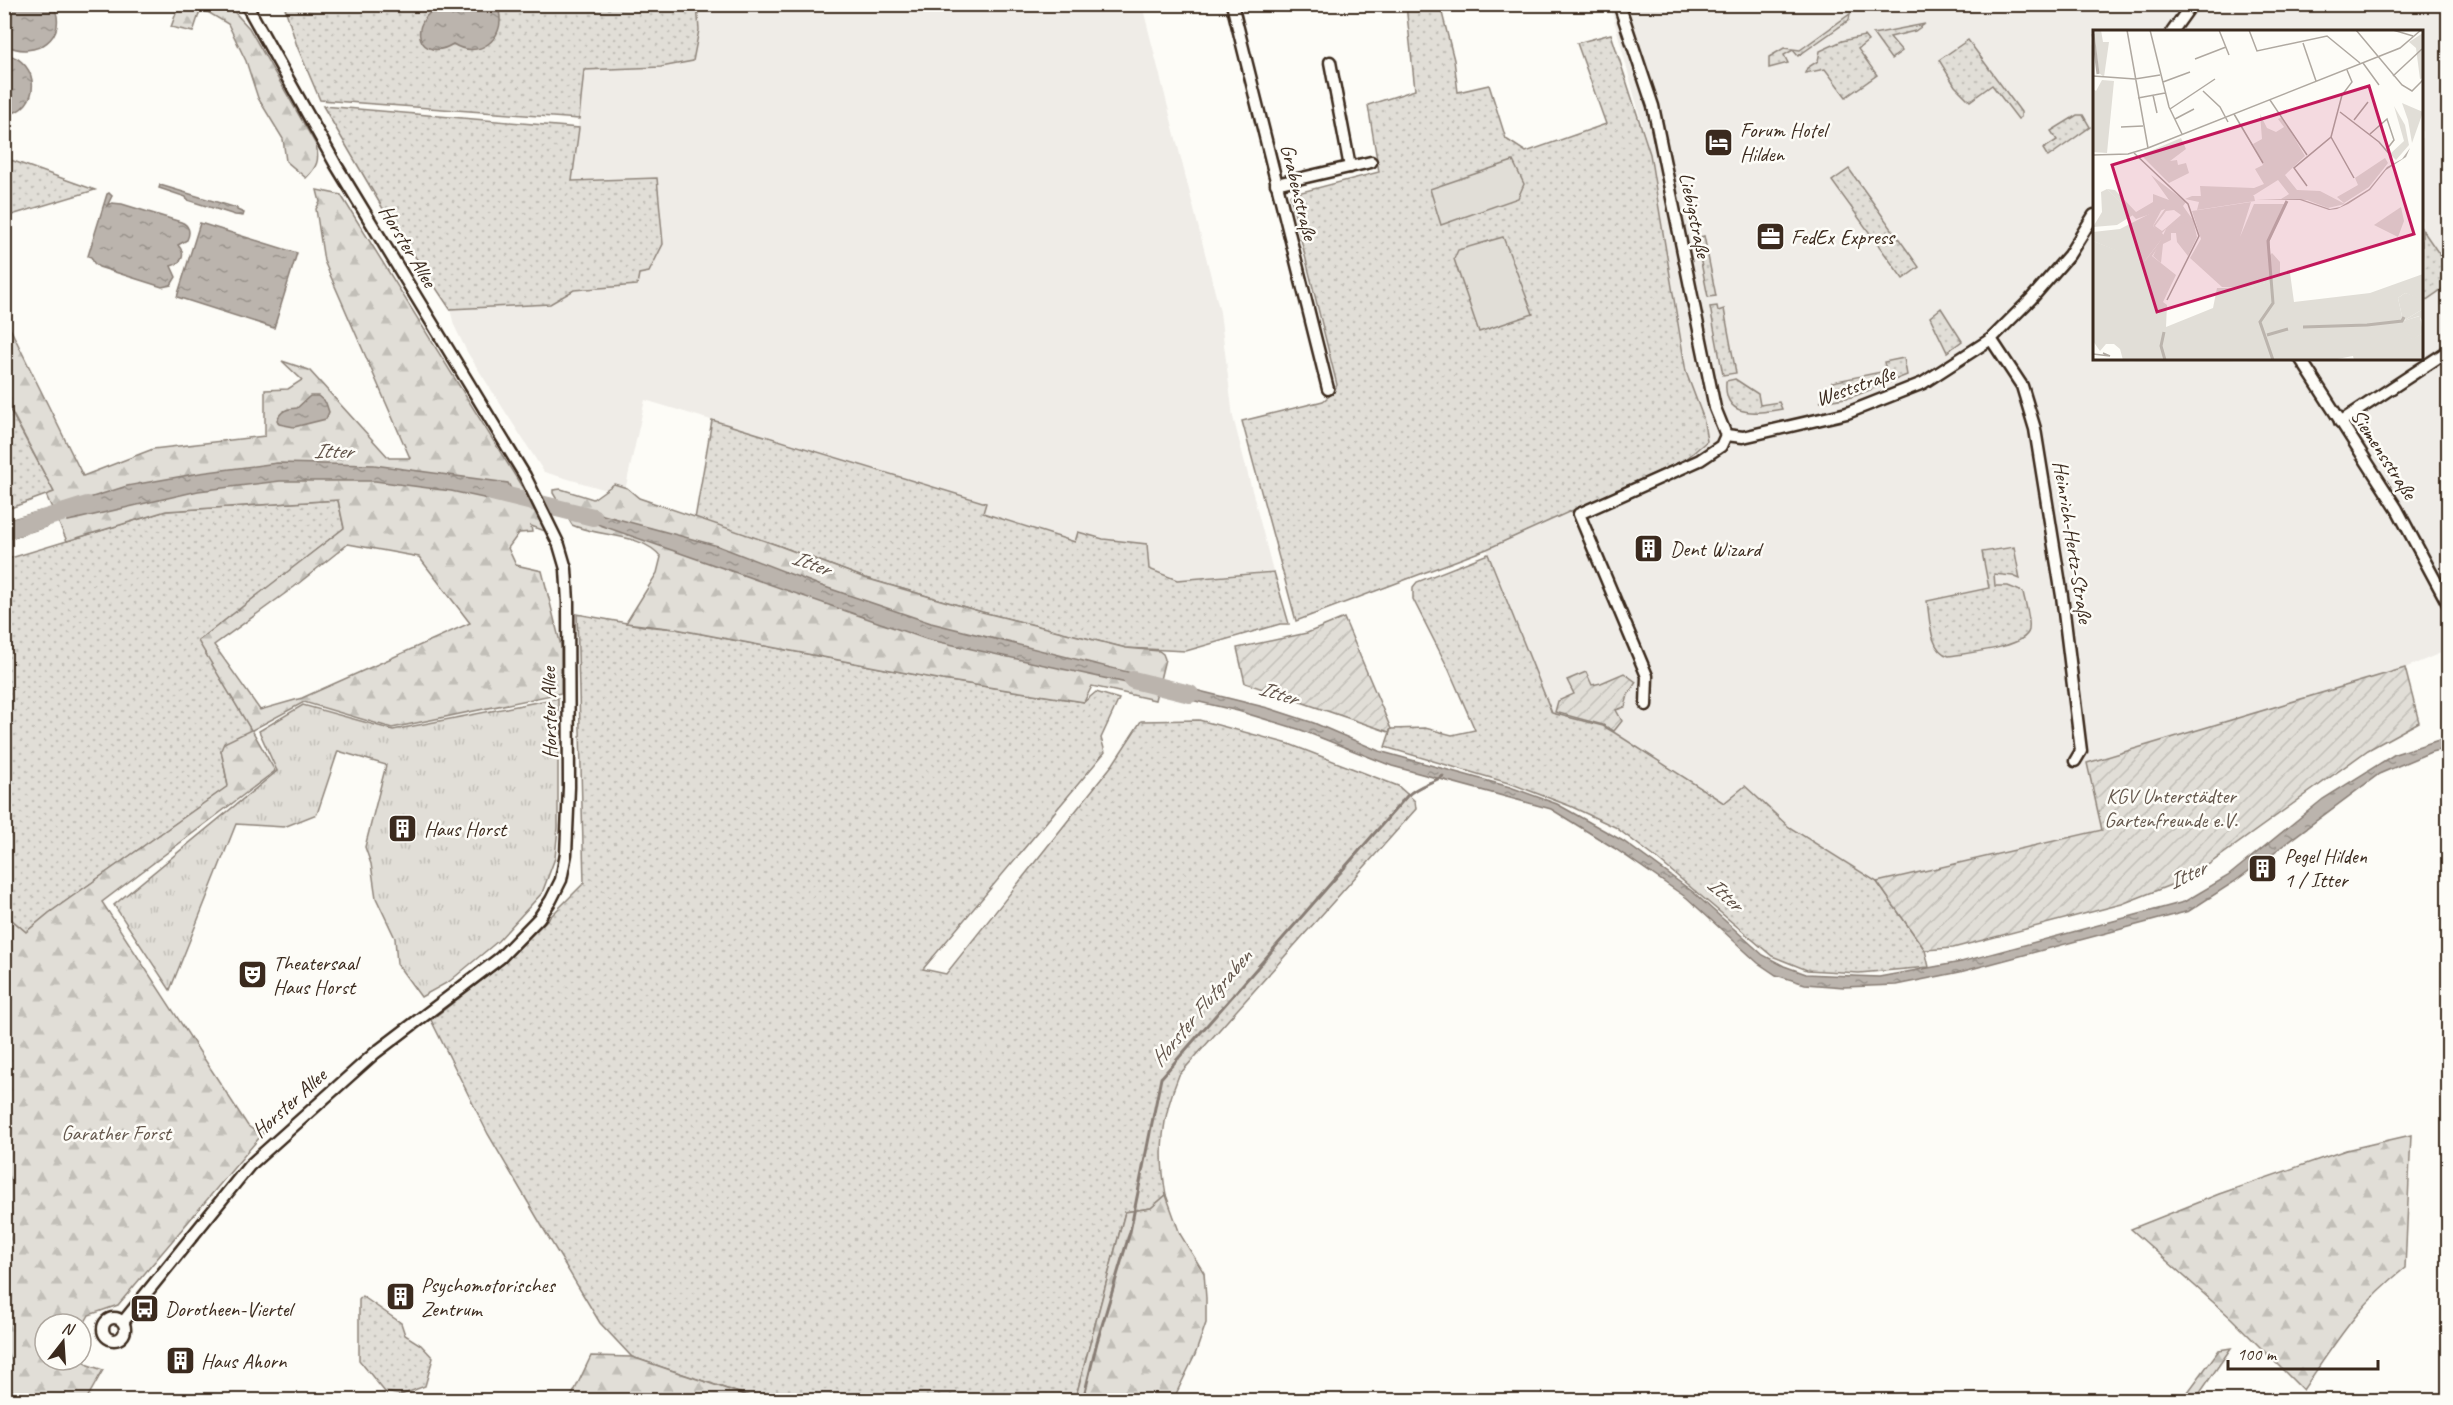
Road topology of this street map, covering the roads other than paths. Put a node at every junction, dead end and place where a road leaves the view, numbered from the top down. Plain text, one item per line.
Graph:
1 (246, 4) edge
2 (1232, 4) edge
3 (1619, 4) edge
4 (2192, 4) edge
5 (2173, 30) edge
6 (1330, 62) dead end
7 (1371, 162) dead end
8 (1350, 166) junction
9 (1276, 184) junction
10 (2093, 217) edge
11 (1991, 339) junction
12 (2448, 351) edge
13 (2301, 360) edge
14 (1328, 389) dead end
15 (2340, 422) junction
16 (1726, 435) junction
17 (2447, 597) edge
18 (1646, 705) dead end
19 (2075, 761) dead end
20 (123, 1322) dead end

1 - 20 street, Horster Allee
2 - 9 street, Grabenstraße
3 - 16 street, Liebigstraße
4 - 5 street
6 - 8 street
7 - 8 street
8 - 9 street
9 - 14 street, Grabenstraße
10 - 11 street, Weststraße
11 - 16 street, Weststraße
11 - 19 street, Heinrich-Hertz-Straße
12 - 15 street
13 - 15 street, Siemensstraße
15 - 17 street, Siemensstraße
16 - 18 street

